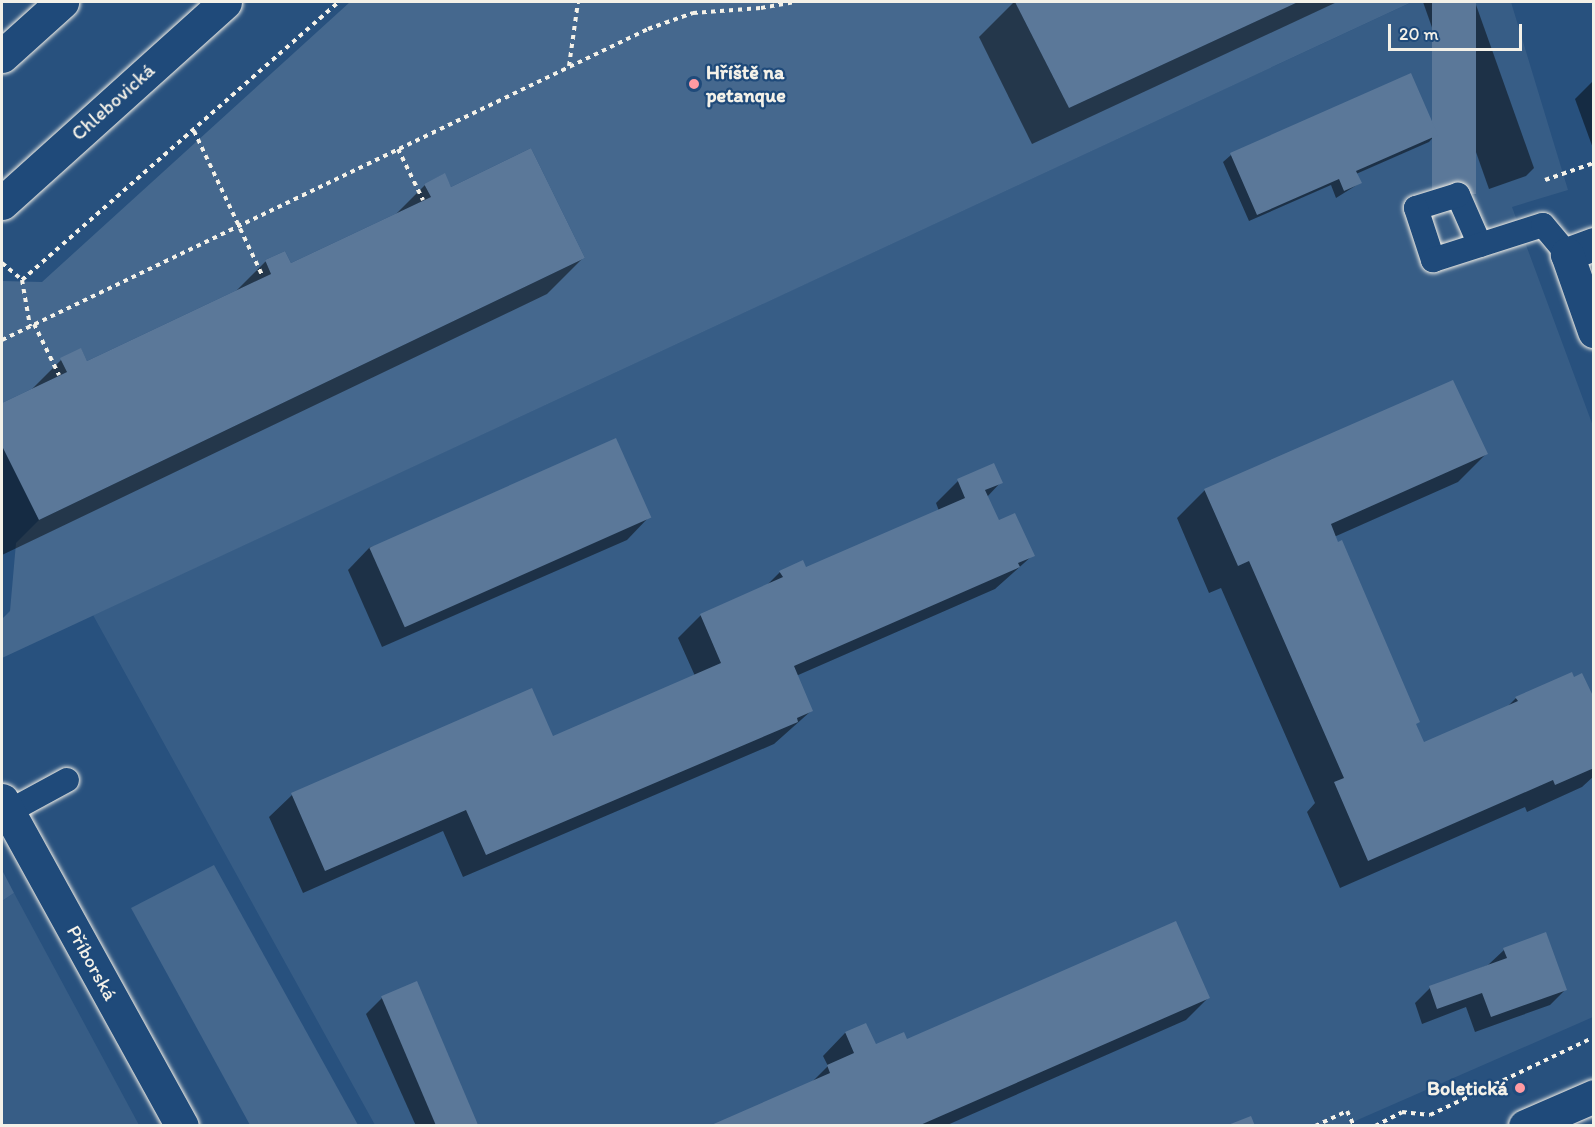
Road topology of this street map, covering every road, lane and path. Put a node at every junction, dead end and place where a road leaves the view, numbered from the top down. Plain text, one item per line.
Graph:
1 (62, 2) edge
2 (225, 2) edge
3 (338, 2) edge
4 (578, 2) edge
5 (796, 2) edge
6 (2, 56) edge
7 (568, 66) junction
8 (194, 131) junction
9 (398, 149) junction
10 (1593, 163) edge
11 (1545, 180) dead end
12 (423, 200) dead end
13 (2, 203) edge
14 (239, 224) junction
15 (1480, 245) dead end
16 (1580, 249) edge
17 (2, 263) edge
18 (263, 277) dead end
19 (22, 280) junction
20 (32, 325) junction
21 (1593, 331) edge
22 (2, 340) edge
23 (59, 375) dead end
24 (67, 780) dead end
25 (5, 806) edge
26 (1593, 1037) edge
27 (1593, 1096) edge
28 (182, 1125) edge
29 (1315, 1125) edge
30 (1354, 1125) edge
31 (1375, 1125) edge
32 (1525, 1125) edge

1 - 6 street
2 - 13 street, Chlebovická
3 - 8 path
4 - 7 path
5 - 7 path
7 - 9 path
8 - 14 path
8 - 19 path
9 - 12 path
9 - 14 path
10 - 11 path
14 - 18 path
14 - 20 path
15 - 16 lane
16 - 21 street
17 - 19 path
19 - 20 path
20 - 22 path
20 - 23 path
24 - 25 lane
25 - 28 street, Příborská
26 - 31 path
27 - 32 street
29 - 30 path

